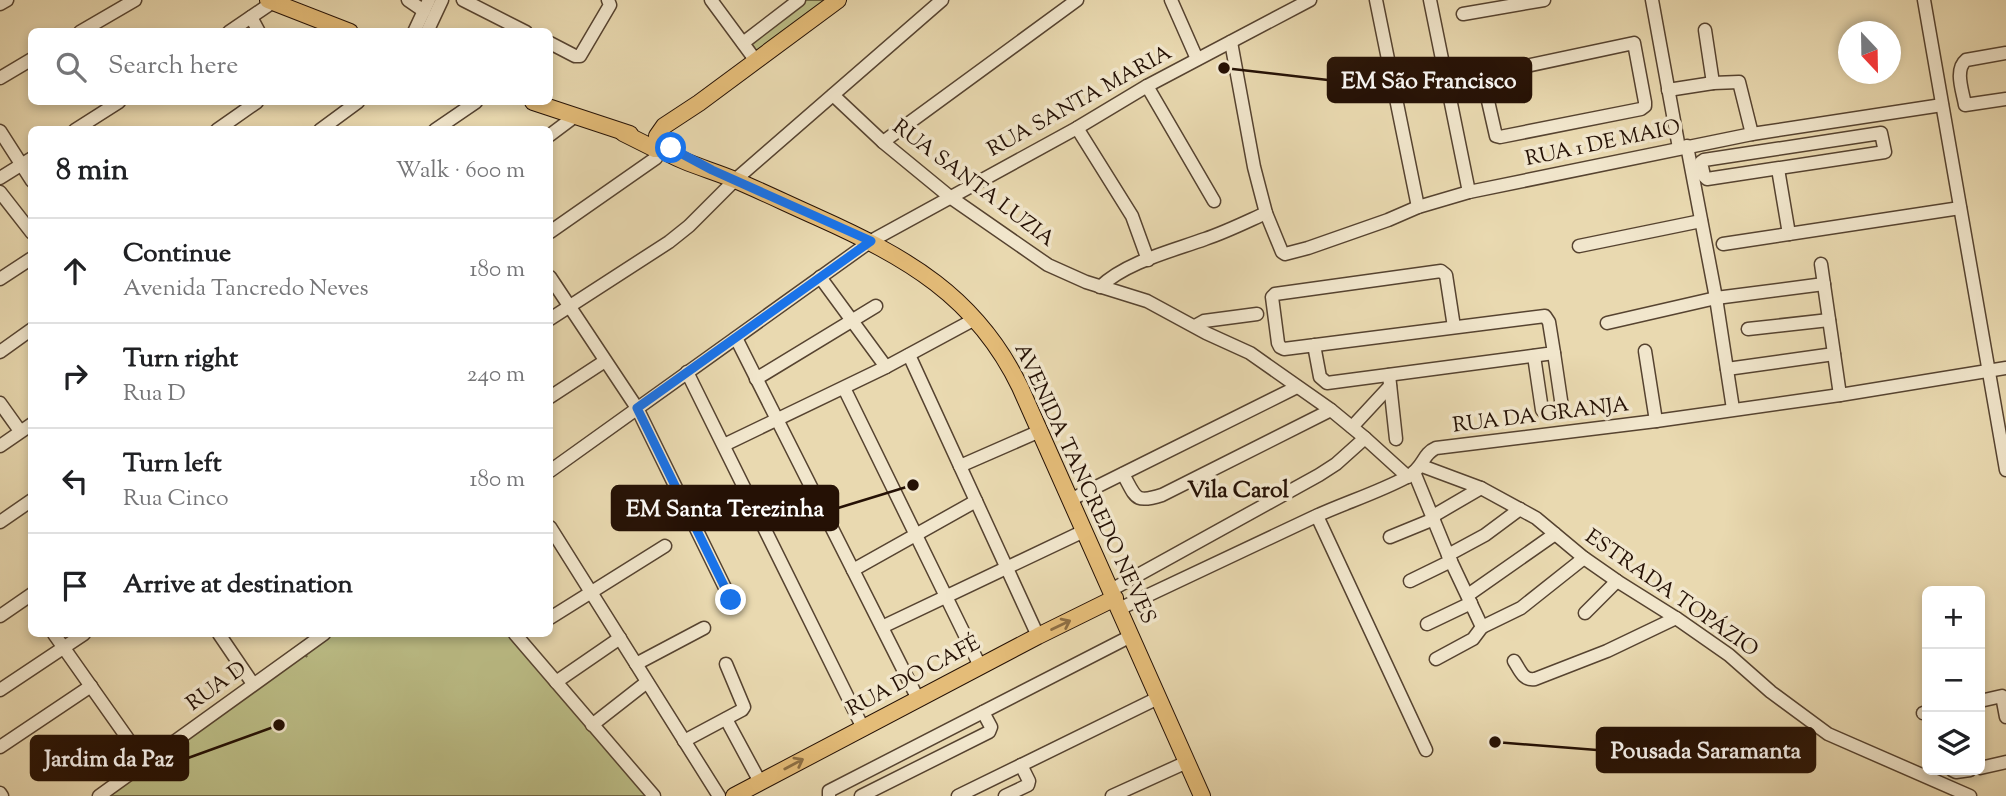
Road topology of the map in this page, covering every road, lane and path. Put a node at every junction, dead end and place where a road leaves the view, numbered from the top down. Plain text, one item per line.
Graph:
1 (7, 0) edge
2 (135, 0) edge
3 (408, 0) edge
4 (442, 0) edge
5 (463, 0) edge
6 (608, 0) edge
7 (711, 0) edge
8 (799, 0) edge
9 (838, 0) edge
10 (942, 0) edge
11 (1077, 0) edge
12 (1171, 0) edge
13 (1310, 0) edge
14 (1376, 0) edge
15 (1430, 0) edge
16 (1544, 0) edge
17 (1652, 0) edge
18 (1924, 0) edge
19 (271, 1) edge
20 (1515, 3) edge
21 (0, 4) edge
22 (427, 5) edge
23 (1463, 14) dead end
24 (251, 17) junction
25 (87, 28) edge
26 (235, 28) edge
27 (257, 28) edge
28 (340, 28) edge
29 (416, 28) edge
30 (429, 28) edge
31 (518, 28) edge
32 (1705, 30) dead end
33 (1659, 40) junction
34 (1231, 42) junction
35 (743, 43) junction
36 (1634, 43) junction
37 (553, 45) edge
38 (2006, 53) edge
39 (1197, 59) junction
40 (28, 61) edge
41 (757, 61) junction
42 (0, 78) edge
43 (1713, 83) junction
44 (1147, 86) junction
45 (1668, 90) junction
46 (833, 95) junction
47 (2006, 99) edge
48 (114, 105) edge
49 (253, 105) edge
50 (354, 105) edge
51 (472, 105) edge
52 (541, 105) edge
53 (1965, 105) junction
54 (1942, 107) junction
55 (574, 117) junction
56 (81, 126) edge
57 (223, 126) edge
58 (326, 126) edge
59 (441, 126) edge
60 (1077, 128) junction
61 (0, 131) edge
62 (553, 133) edge
63 (1752, 134) junction
64 (883, 142) junction
65 (658, 143) junction
66 (1683, 147) junction
67 (26, 161) edge
68 (1778, 169) junction
69 (0, 178) edge
70 (736, 180) junction
71 (0, 192) edge
72 (1469, 192) junction
73 (950, 197) junction
74 (1214, 201) dead end
75 (1418, 207) junction
76 (1960, 208) junction
77 (1266, 213) junction
78 (1701, 221) junction
79 (28, 228) edge
80 (553, 230) edge
81 (1789, 234) junction
82 (871, 241) junction
83 (1723, 244) dead end
84 (1579, 246) dead end
85 (1147, 260) junction
86 (28, 261) edge
87 (1821, 264) dead end
88 (820, 277) junction
89 (0, 279) edge
90 (553, 281) edge
91 (1824, 284) junction
92 (1100, 287) junction
93 (1716, 298) junction
94 (570, 306) junction
95 (876, 306) dead end
96 (1257, 314) dead end
97 (553, 317) edge
98 (975, 319) junction
99 (1829, 320) junction
100 (852, 321) junction
101 (1607, 323) dead end
102 (1195, 326) junction
103 (1454, 327) junction
104 (1748, 329) dead end
105 (28, 332) edge
106 (736, 338) junction
107 (1314, 345) junction
108 (1645, 351) dead end
109 (0, 352) edge
110 (1554, 353) junction
111 (1834, 354) junction
112 (909, 355) junction
113 (1534, 356) junction
114 (604, 361) junction
115 (886, 367) junction
116 (2006, 368) edge
117 (1727, 369) junction
118 (1988, 371) junction
119 (687, 372) junction
120 (756, 379) junction
121 (1390, 380) junction
122 (1297, 387) junction
123 (844, 388) junction
124 (553, 395) edge
125 (1840, 395) junction
126 (0, 403) edge
127 (637, 408) junction
128 (1734, 409) junction
129 (1331, 410) junction
130 (777, 420) junction
131 (1656, 421) junction
132 (1352, 427) junction
133 (26, 428) edge
134 (1040, 431) junction
135 (1366, 438) junction
136 (1396, 439) dead end
137 (724, 445) junction
138 (0, 446) edge
139 (960, 466) junction
140 (553, 469) edge
141 (2006, 470) edge
142 (1414, 472) junction
143 (1123, 474) junction
144 (1481, 488) junction
145 (1070, 500) junction
146 (976, 501) junction
147 (28, 503) edge
148 (1520, 509) junction
149 (1317, 516) junction
150 (1434, 518) junction
151 (0, 522) edge
152 (1084, 531) junction
153 (1555, 534) junction
154 (916, 535) junction
155 (1390, 537) dead end
156 (665, 546) dead end
157 (555, 547) edge
158 (1449, 558) junction
159 (1584, 558) junction
160 (1006, 567) junction
161 (853, 570) junction
162 (1410, 581) dead end
163 (1617, 581) junction
164 (589, 592) junction
165 (946, 596) junction
166 (28, 598) edge
167 (1115, 599) junction
168 (1469, 599) junction
169 (731, 600) dead end
170 (1586, 613) dead end
171 (0, 616) edge
172 (553, 616) edge
173 (1676, 618) junction
174 (1427, 624) dead end
175 (1482, 626) junction
176 (882, 627) junction
177 (704, 628) dead end
178 (1038, 636) junction
179 (1131, 636) junction
180 (56, 637) edge
181 (79, 637) edge
182 (221, 637) edge
183 (320, 637) edge
184 (522, 637) edge
185 (620, 638) junction
186 (63, 646) junction
187 (1436, 659) dead end
188 (1514, 661) dead end
189 (636, 664) junction
190 (726, 664) dead end
191 (980, 666) junction
192 (556, 682) junction
193 (647, 682) junction
194 (253, 684) junction
195 (91, 686) junction
196 (0, 690) edge
197 (1158, 698) junction
198 (918, 699) junction
199 (1985, 700) edge
200 (983, 712) junction
201 (2006, 717) edge
202 (726, 719) junction
203 (592, 725) junction
204 (863, 728) junction
205 (684, 741) junction
206 (0, 747) edge
207 (1426, 750) dead end
208 (1186, 762) junction
209 (2006, 762) edge
210 (145, 763) junction
211 (1021, 765) junction
212 (1985, 766) edge
213 (760, 782) junction
214 (99, 796) edge
215 (654, 796) edge
216 (719, 796) edge
217 (734, 796) edge
218 (828, 796) edge
219 (861, 796) edge
220 (958, 796) edge
221 (1005, 796) edge
222 (1112, 796) edge
223 (1202, 796) edge
224 (1970, 796) edge

1 - 21 street
2 - 25 street
3 - 22 street
4 - 30 street
5 - 31 street
6 - 37 street
7 - 35 street
8 - 35 street
9 - 41 main road
10 - 46 street
11 - 64 street
12 - 39 street
13 - 34 street, RUA SANTA MARIA
14 - 75 street
15 - 72 street
16 - 20 street
17 - 33 street
18 - 54 street
19 - 24 street
19 - 28 main road
20 - 23 street
22 - 29 street
24 - 26 street
24 - 27 street
32 - 43 street
33 - 36 street
33 - 45 street
34 - 39 street, RUA SANTA MARIA
34 - 77 street
35 - 41 street
36 - 36 street
38 - 53 street
39 - 44 street, RUA SANTA MARIA
40 - 42 street
41 - 65 main road
43 - 45 street
43 - 63 street
44 - 60 street, RUA SANTA MARIA
44 - 74 street
45 - 66 street
46 - 64 street, RUA SANTA LUZIA
46 - 70 street
47 - 53 street, RUA 1 DE MAIO
48 - 56 street
49 - 57 street
50 - 58 street
51 - 59 street
52 - 55 main road, AVENIDA TANCREDO NEVES
53 - 54 street, RUA 1 DE MAIO
54 - 63 street, RUA 1 DE MAIO
54 - 76 street
55 - 62 street
55 - 65 main road, AVENIDA TANCREDO NEVES
60 - 73 street, RUA SANTA MARIA
60 - 85 street
61 - 67 street
63 - 66 street, RUA 1 DE MAIO
64 - 73 street, RUA SANTA LUZIA
65 - 70 main road, AVENIDA TANCREDO NEVES
65 - 80 street
66 - 72 street, RUA 1 DE MAIO
66 - 78 street
67 - 69 street
68 - 68 street
68 - 81 street
70 - 82 main road, AVENIDA TANCREDO NEVES
70 - 94 street
71 - 79 street
72 - 75 street, RUA 1 DE MAIO
73 - 82 street, RUA SANTA MARIA
73 - 92 street, RUA SANTA LUZIA
75 - 77 street, RUA 1 DE MAIO
76 - 81 street
76 - 118 street
77 - 85 street
78 - 84 street
78 - 93 street
81 - 83 street
82 - 88 street
82 - 98 main road, AVENIDA TANCREDO NEVES
85 - 92 street
86 - 89 street
87 - 91 street
88 - 100 street
88 - 106 street
90 - 94 street
91 - 93 street
91 - 99 street
92 - 102 street, RUA SANTA LUZIA
93 - 101 street
93 - 117 street
94 - 97 street
94 - 114 street
95 - 100 street
96 - 102 street
98 - 112 street
98 - 134 main road, AVENIDA TANCREDO NEVES
99 - 104 street
99 - 111 street
100 - 115 street
100 - 120 street
102 - 122 street, RUA SANTA LUZIA
103 - 107 street
103 - 107 street
103 - 110 street
105 - 109 street
106 - 119 street
106 - 120 street
107 - 121 street
108 - 131 street
110 - 113 street
110 - 113 street
111 - 117 street
111 - 125 street
112 - 115 street
112 - 139 street
113 - 121 street
114 - 124 street
114 - 127 street
115 - 123 street
116 - 118 street, RUA DA GRANJA
117 - 128 street
118 - 125 street, RUA DA GRANJA
118 - 141 street
119 - 127 street
119 - 137 street
120 - 130 street
121 - 132 street
121 - 136 street
122 - 129 street, RUA SANTA LUZIA
122 - 143 street
123 - 130 street
123 - 154 street
125 - 128 street, RUA DA GRANJA
126 - 133 street
127 - 140 street
127 - 169 street
128 - 131 street, RUA DA GRANJA
129 - 132 street, RUA SANTA LUZIA
129 - 143 street
130 - 137 street
130 - 161 street
131 - 142 street, RUA DA GRANJA
132 - 135 street, RUA SANTA LUZIA
133 - 138 street
134 - 139 street
134 - 145 main road, AVENIDA TANCREDO NEVES
135 - 142 street, RUA SANTA LUZIA
135 - 167 street
137 - 204 street
139 - 146 street
142 - 144 street, ESTRADA TOPÁZIO
142 - 149 street, RUA DA GRANJA
142 - 150 street
143 - 145 street
144 - 148 street, ESTRADA TOPÁZIO
144 - 150 street
145 - 152 main road, AVENIDA TANCREDO NEVES
146 - 154 street
146 - 160 street
147 - 151 street
148 - 153 street, ESTRADA TOPÁZIO
148 - 158 street
149 - 167 street, RUA DA GRANJA
149 - 207 street
150 - 155 street
150 - 158 street
152 - 160 street
152 - 167 main road, AVENIDA TANCREDO NEVES
153 - 159 street, ESTRADA TOPÁZIO
153 - 168 street
154 - 161 street
154 - 165 street
156 - 164 street
157 - 164 street
158 - 162 street
158 - 168 street
159 - 163 street, ESTRADA TOPÁZIO
159 - 175 street
160 - 165 street
160 - 178 street
161 - 176 street
163 - 170 street
163 - 173 street, ESTRADA TOPÁZIO
164 - 172 street
164 - 185 street
165 - 176 street
165 - 191 street
166 - 171 street
178 -> 167 main road, RUA DO CAFÉ
167 - 179 main road, AVENIDA TANCREDO NEVES
168 - 174 street
168 - 175 street
173 - 188 street
173 - 224 street, ESTRADA TOPÁZIO
175 - 187 street
176 - 198 street
177 - 189 street
178 - 191 main road, RUA DO CAFÉ
179 - 197 main road, AVENIDA TANCREDO NEVES
179 - 200 street
180 - 186 street
181 - 186 street
182 - 194 street
183 - 194 street, RUA D
184 - 192 street
185 - 189 street
185 - 192 street
186 - 195 street
186 - 196 street
189 - 193 street
190 - 202 street
191 - 198 main road, RUA DO CAFÉ
192 - 203 street
193 - 203 street
193 - 205 street
194 - 210 street, RUA D
195 - 206 street
195 - 210 street
197 - 208 main road, AVENIDA TANCREDO NEVES
197 - 211 street
198 - 204 main road, RUA DO CAFÉ
199 - 201 street
200 - 218 street
200 - 219 street
202 - 205 street
202 - 213 street
203 - 215 street
213 -> 204 main road, RUA DO CAFÉ
205 - 216 street
208 - 222 street
208 - 223 main road, AVENIDA TANCREDO NEVES
209 - 212 street
210 - 214 street, RUA D
211 - 220 street
211 - 221 street
213 - 217 main road, RUA DO CAFÉ

